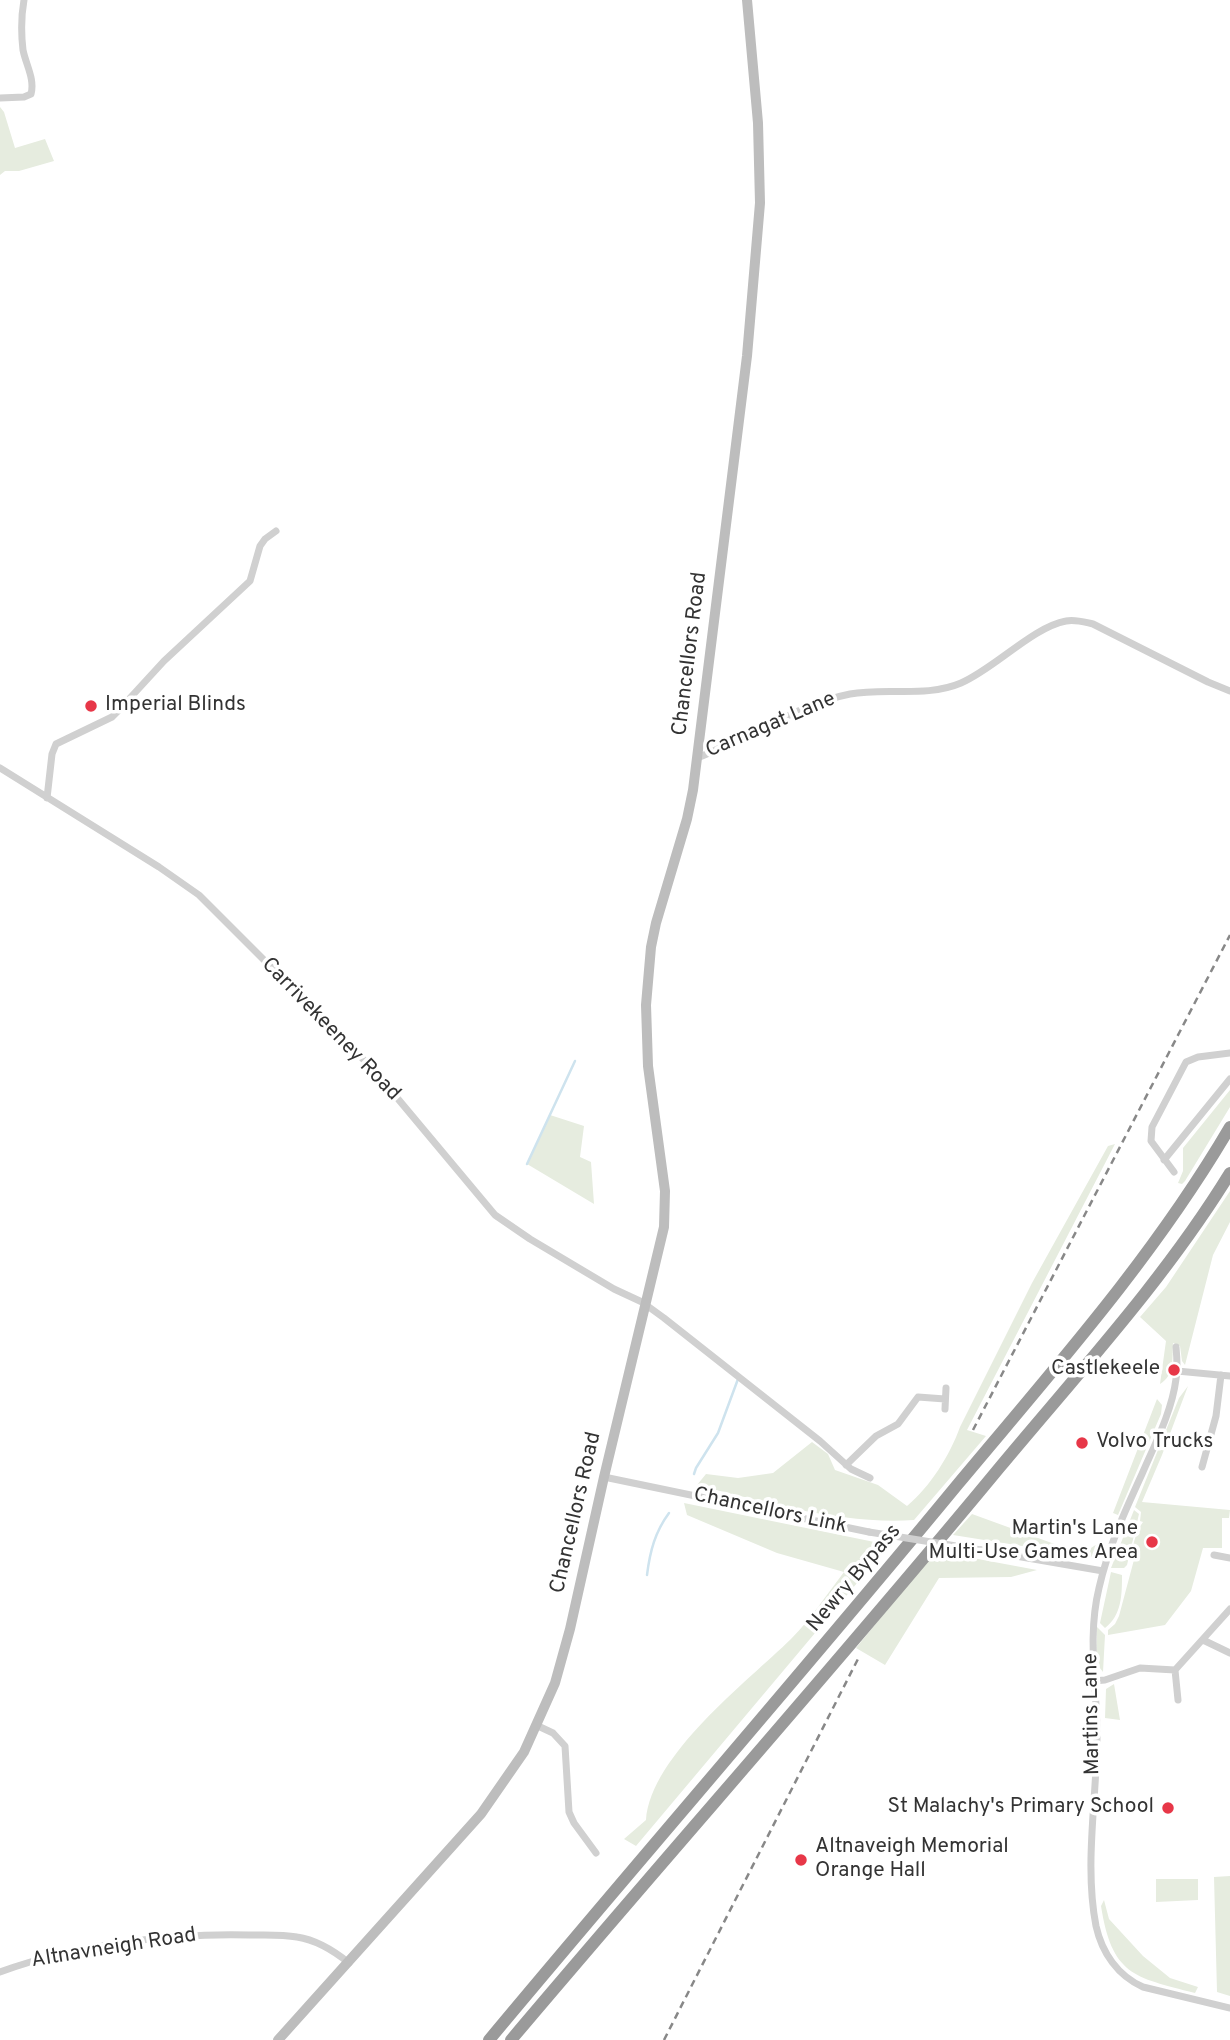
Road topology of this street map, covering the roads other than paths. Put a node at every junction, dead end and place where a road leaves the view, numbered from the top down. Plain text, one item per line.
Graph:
1 (24, 0) edge
2 (747, 0) edge
3 (0, 99) edge
4 (276, 531) dead end
5 (1230, 691) edge
6 (697, 758) junction
7 (0, 768) edge
8 (47, 798) junction
9 (1230, 1053) edge
10 (1230, 1079) edge
11 (1230, 1127) edge
12 (1164, 1160) junction
13 (1174, 1172) dead end
14 (1230, 1173) edge
15 (646, 1306) junction
16 (1176, 1347) dead end
17 (1177, 1371) junction
18 (1226, 1376) edge
19 (946, 1388) dead end
20 (945, 1399) junction
21 (945, 1409) dead end
22 (846, 1465) junction
23 (1202, 1467) dead end
24 (604, 1477) junction
25 (870, 1478) dead end
26 (1214, 1555) dead end
27 (1230, 1558) edge
28 (1103, 1571) junction
29 (1230, 1609) edge
30 (1203, 1640) junction
31 (1230, 1653) edge
32 (1175, 1671) junction
33 (1093, 1681) junction
34 (1178, 1700) dead end
35 (538, 1726) junction
36 (596, 1853) dead end
37 (349, 1963) junction
38 (0, 1972) edge
39 (1230, 2008) edge
40 (278, 2040) edge
41 (489, 2040) edge
42 (511, 2040) edge

1 - 3 street
2 - 6 street, Chancellors Road
4 - 8 street
5 - 6 street, Carnagat Lane
6 - 15 street, Chancellors Road
7 - 8 street, Carrivekeeney Road
8 - 15 street, Carrivekeeney Road
9 - 12 street
10 - 12 street
11 - 41 highway, Newry Bypass
12 - 13 street
14 - 42 highway, Newry Bypass
15 - 22 street
15 - 24 street, Chancellors Road
16 - 17 street, Martins Lane
17 - 18 street
17 - 28 street, Martins Lane
18 - 23 street
19 - 20 street
20 - 21 street
20 - 22 street
22 - 25 street
24 - 28 street, Chancellors Link, bridge
24 - 35 street, Chancellors Road
26 - 27 street
28 - 33 street, Martins Lane
29 - 30 street
30 - 31 street
30 - 32 street
32 - 33 street
32 - 34 street
33 - 39 street, Martins Lane
35 - 36 street
35 - 37 street, Chancellors Road
37 - 38 street, Altnavneigh Road
37 - 40 street, Chancellors Road

